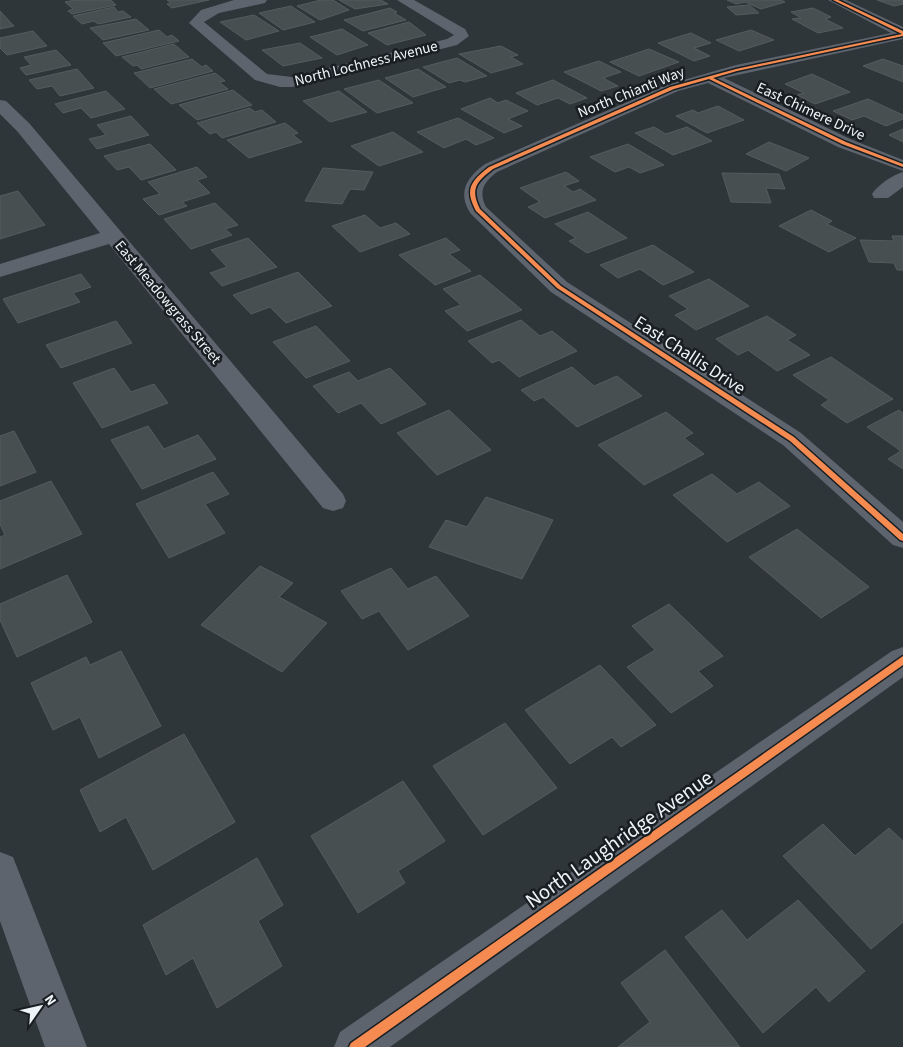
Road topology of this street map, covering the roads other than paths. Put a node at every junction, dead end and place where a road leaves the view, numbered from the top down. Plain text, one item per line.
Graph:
1 (260, 0) edge
2 (404, 0) edge
3 (835, 0) edge
4 (903, 34) edge
5 (708, 77) junction
6 (0, 105) edge
7 (23, 127) junction
8 (0, 132) edge
9 (903, 166) edge
10 (903, 178) edge
11 (472, 189) joint
12 (881, 194) dead end
13 (113, 236) junction
14 (0, 271) edge
15 (333, 501) dead end
16 (903, 538) edge
17 (903, 660) edge
18 (0, 870) edge
19 (66, 1047) edge
20 (355, 1047) edge

1 - 2 street, North Lochness Avenue
3 - 4 street
4 - 5 street, North Chianti Way
5 - 9 street, East Chimere Drive
5 - 11 street, North Chianti Way
6 - 7 street, East Meadowgrass Street
7 - 8 street
7 - 13 street, East Meadowgrass Street
10 - 12 street
11 - 16 street, East Challis Drive
13 - 14 street
13 - 15 street, East Meadowgrass Street
17 - 20 street, North Laughridge Avenue
18 - 19 street

